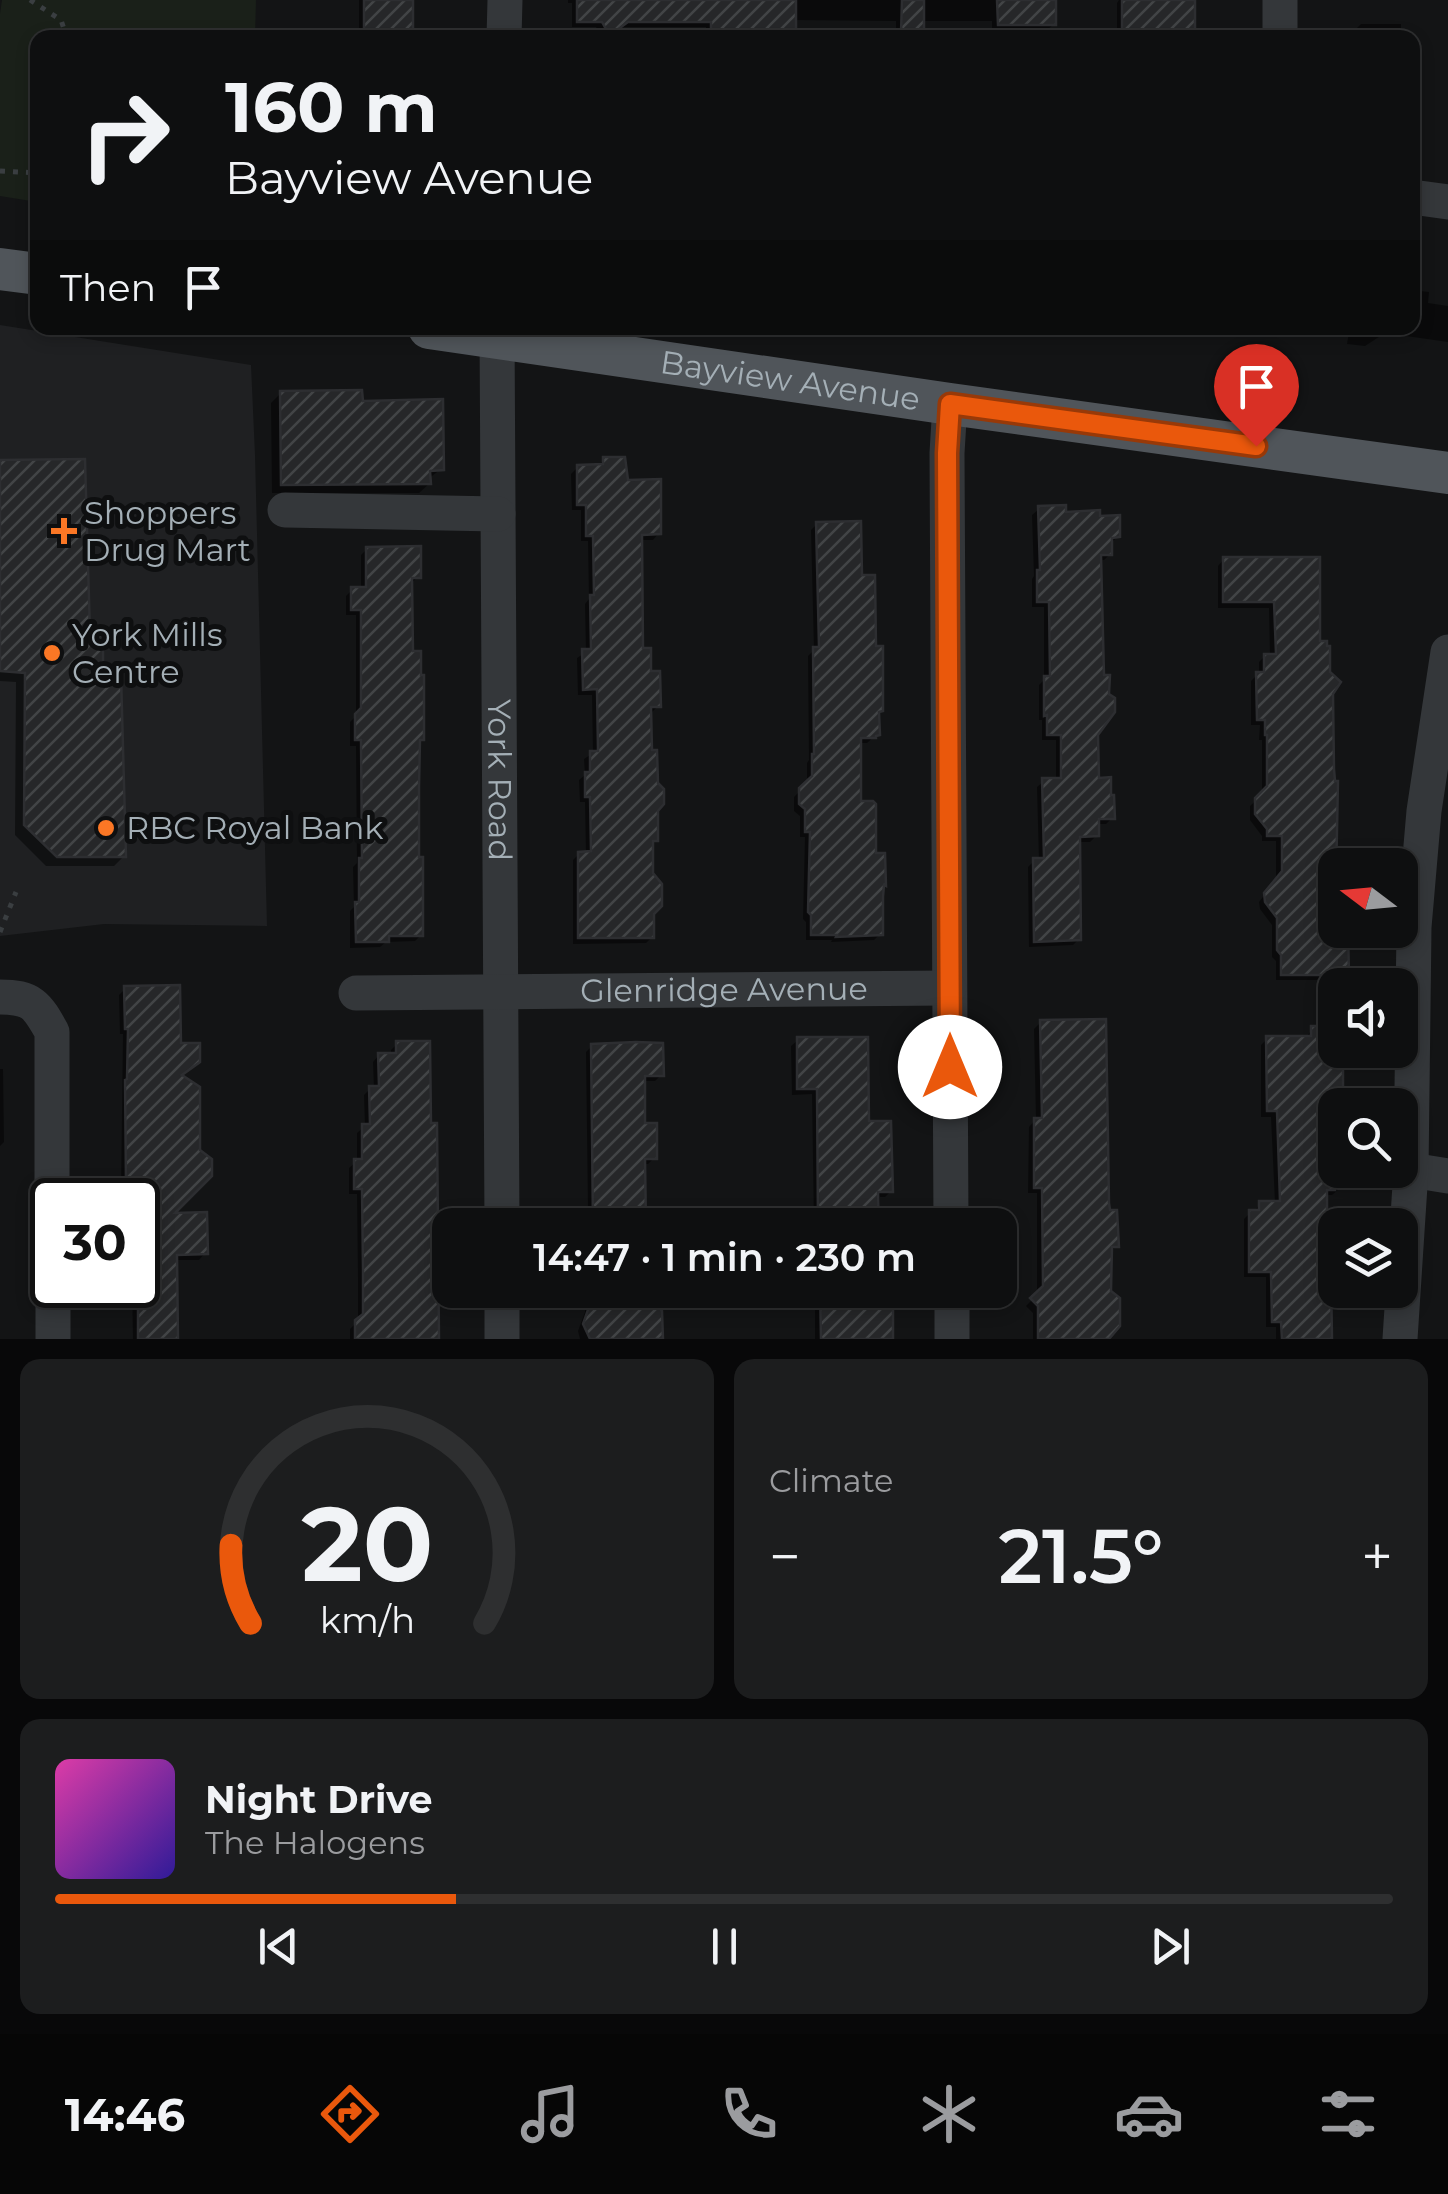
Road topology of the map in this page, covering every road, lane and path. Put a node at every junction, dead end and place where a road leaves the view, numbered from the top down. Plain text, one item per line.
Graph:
1 (30, 0) edge
2 (505, 0) edge
3 (1280, 0) edge
4 (64, 30) edge
5 (504, 30) edge
6 (1280, 30) edge
7 (0, 171) edge
8 (30, 173) edge
9 (1420, 197) edge
10 (1448, 202) edge
11 (0, 269) edge
12 (30, 273) edge
13 (497, 335) edge
14 (516, 335) edge
15 (950, 404) junction
16 (1448, 472) edge
17 (285, 510) dead end
18 (498, 514) junction
19 (1448, 652) edge
20 (16, 892) dead end
21 (0, 932) edge
22 (949, 988) junction
23 (500, 991) junction
24 (356, 993) dead end
25 (0, 997) edge
26 (1412, 1088) edge
27 (1418, 1171) edge
28 (1448, 1176) edge
29 (52, 1178) edge
30 (1410, 1188) edge
31 (502, 1208) edge
32 (951, 1208) edge
33 (52, 1308) edge
34 (502, 1308) edge
35 (952, 1308) edge
36 (53, 1339) edge
37 (502, 1339) edge
38 (952, 1339) edge
39 (1400, 1339) edge

1 - 4 path
2 - 5 street
3 - 6 street
7 - 8 path
9 - 10 street
11 - 12 main road
13 - 18 street, York Road
14 - 15 main road, Bayview Avenue
15 - 16 main road, Bayview Avenue
15 - 22 street
17 - 18 street
18 - 23 street, York Road
19 - 26 street
20 - 21 path
22 - 23 street, Glenridge Avenue
22 - 32 street
23 - 24 street, Glenridge Avenue
23 - 31 street, York Road
25 - 29 street
27 - 28 street
30 - 39 street
33 - 36 street
34 - 37 street
35 - 38 street

